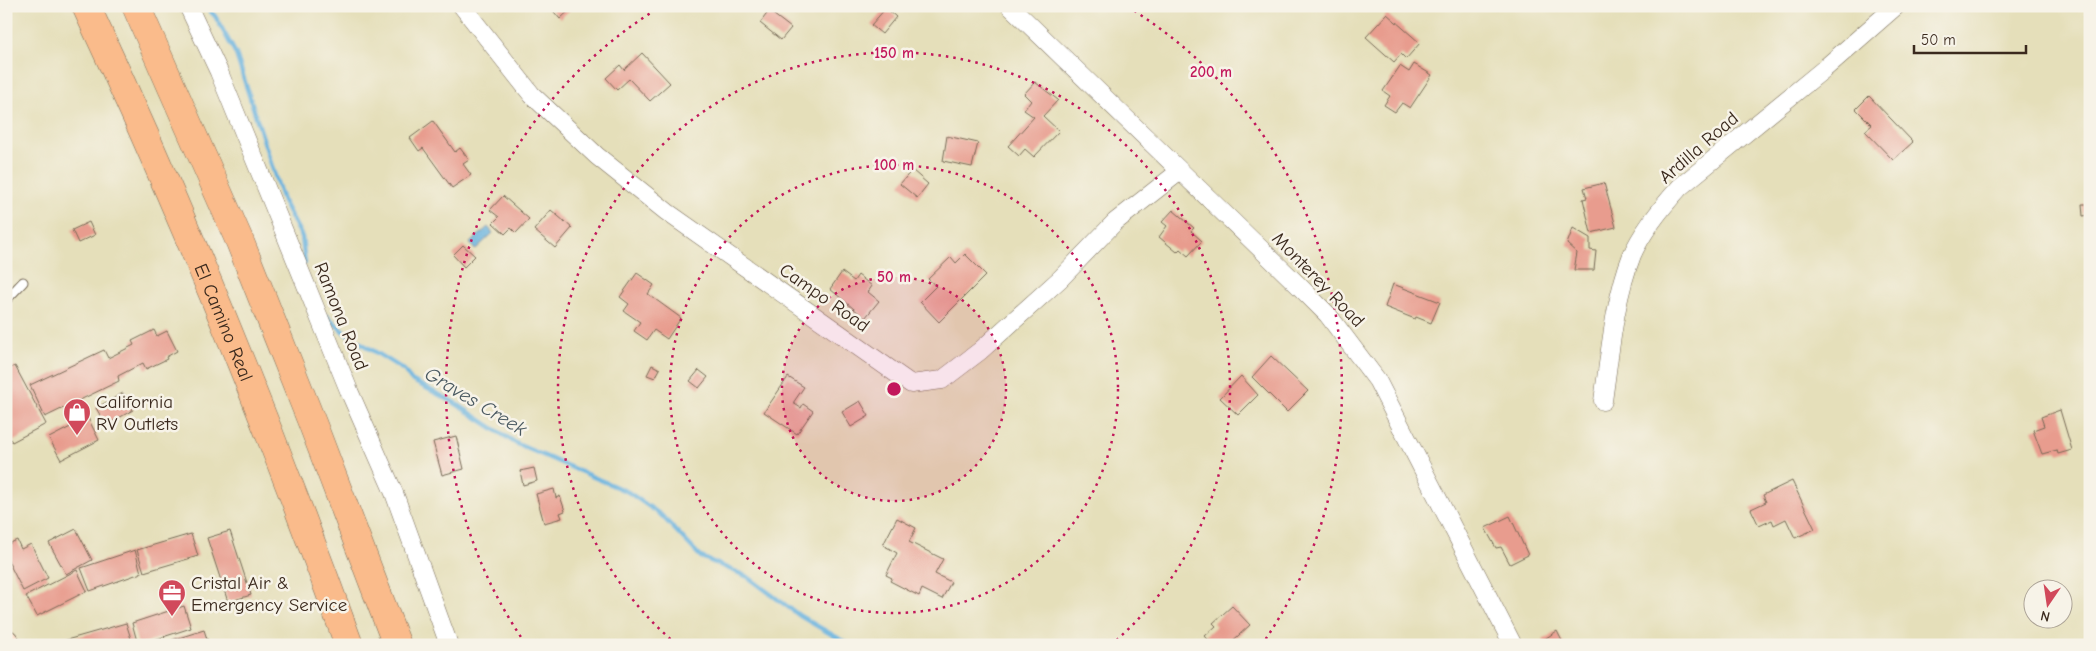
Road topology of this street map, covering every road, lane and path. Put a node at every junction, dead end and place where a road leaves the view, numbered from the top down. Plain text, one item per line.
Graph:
1 (86, 6) edge
2 (136, 6) edge
3 (188, 6) edge
4 (462, 6) edge
5 (1010, 6) edge
6 (1896, 6) edge
7 (1180, 171) junction
8 (23, 282) dead end
9 (6, 300) edge
10 (1604, 401) dead end
11 (348, 645) edge
12 (397, 645) edge
13 (450, 645) edge
14 (1512, 645) edge

1 - 11 highway, El Camino Real
2 - 12 highway
3 - 13 street, Ramona Road
4 - 7 street, Campo Road
5 - 7 street, Monterey Road
6 - 10 street, Ardilla Road
7 - 14 street, Monterey Road
8 - 9 lane

